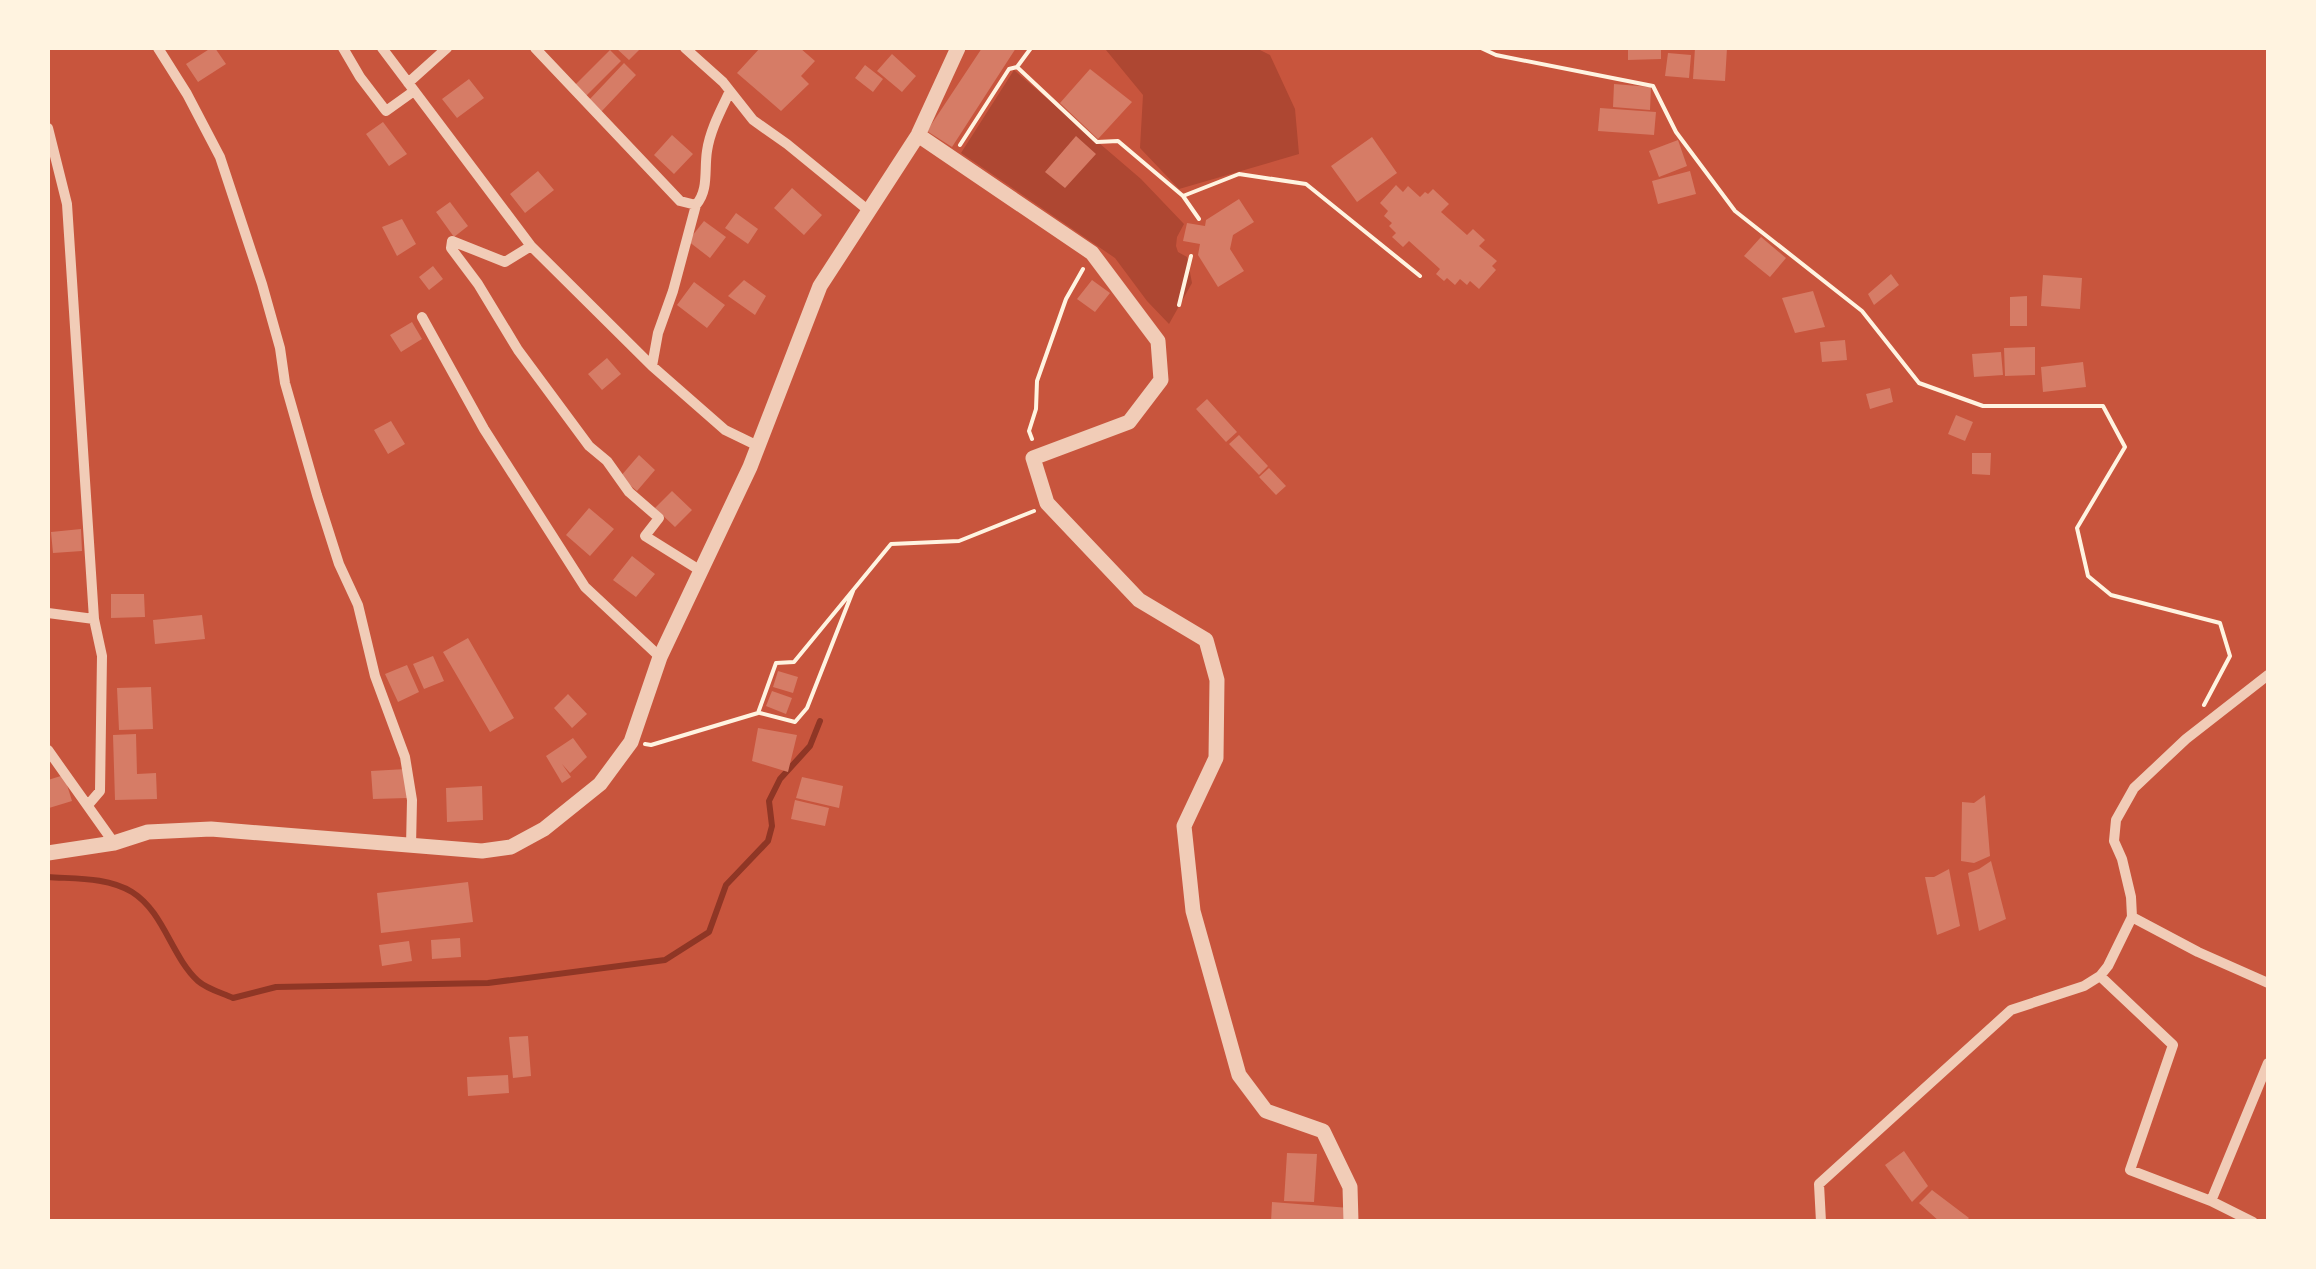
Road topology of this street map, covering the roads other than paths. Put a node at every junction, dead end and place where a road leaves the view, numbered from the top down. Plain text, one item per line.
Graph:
1 (158, 48) edge
2 (343, 48) edge
3 (382, 48) edge
4 (446, 48) edge
5 (535, 48) edge
6 (685, 48) edge
7 (958, 48) edge
8 (411, 87) junction
9 (730, 91) junction
10 (48, 128) edge
11 (918, 135) junction
12 (696, 205) junction
13 (869, 211) junction
14 (531, 246) junction
15 (422, 317) dead end
16 (652, 366) junction
17 (758, 446) junction
18 (701, 570) junction
19 (48, 613) edge
20 (94, 619) junction
21 (660, 656) junction
22 (2268, 675) edge
23 (48, 750) edge
24 (88, 805) junction
25 (114, 843) junction
26 (411, 846) junction
27 (48, 853) edge
28 (2132, 917) junction
29 (2100, 976) junction
30 (2268, 983) edge
31 (2268, 1064) edge
32 (2211, 1202) junction
33 (2228, 1210) junction
34 (1351, 1222) edge
35 (1820, 1222) edge
36 (2222, 1222) edge
37 (2253, 1222) edge

1 - 26 street
2 - 8 street
3 - 8 street
4 - 8 street
5 - 12 street
6 - 9 street
7 - 11 street
8 - 14 street
9 - 12 street
9 - 13 street
10 - 20 street
11 - 13 street
11 - 34 street
12 - 16 street
13 - 17 street
14 - 16 street
14 - 18 street
15 - 21 street
16 - 17 street
17 - 18 street
18 - 21 street
19 - 20 street
20 - 24 street
21 - 26 street
22 - 28 street
23 - 24 street
24 - 25 street
25 - 26 street
25 - 27 street
28 - 29 street
28 - 30 street
29 - 32 street
29 - 35 street
31 - 32 street
32 - 33 street
33 - 36 street
33 - 37 street

